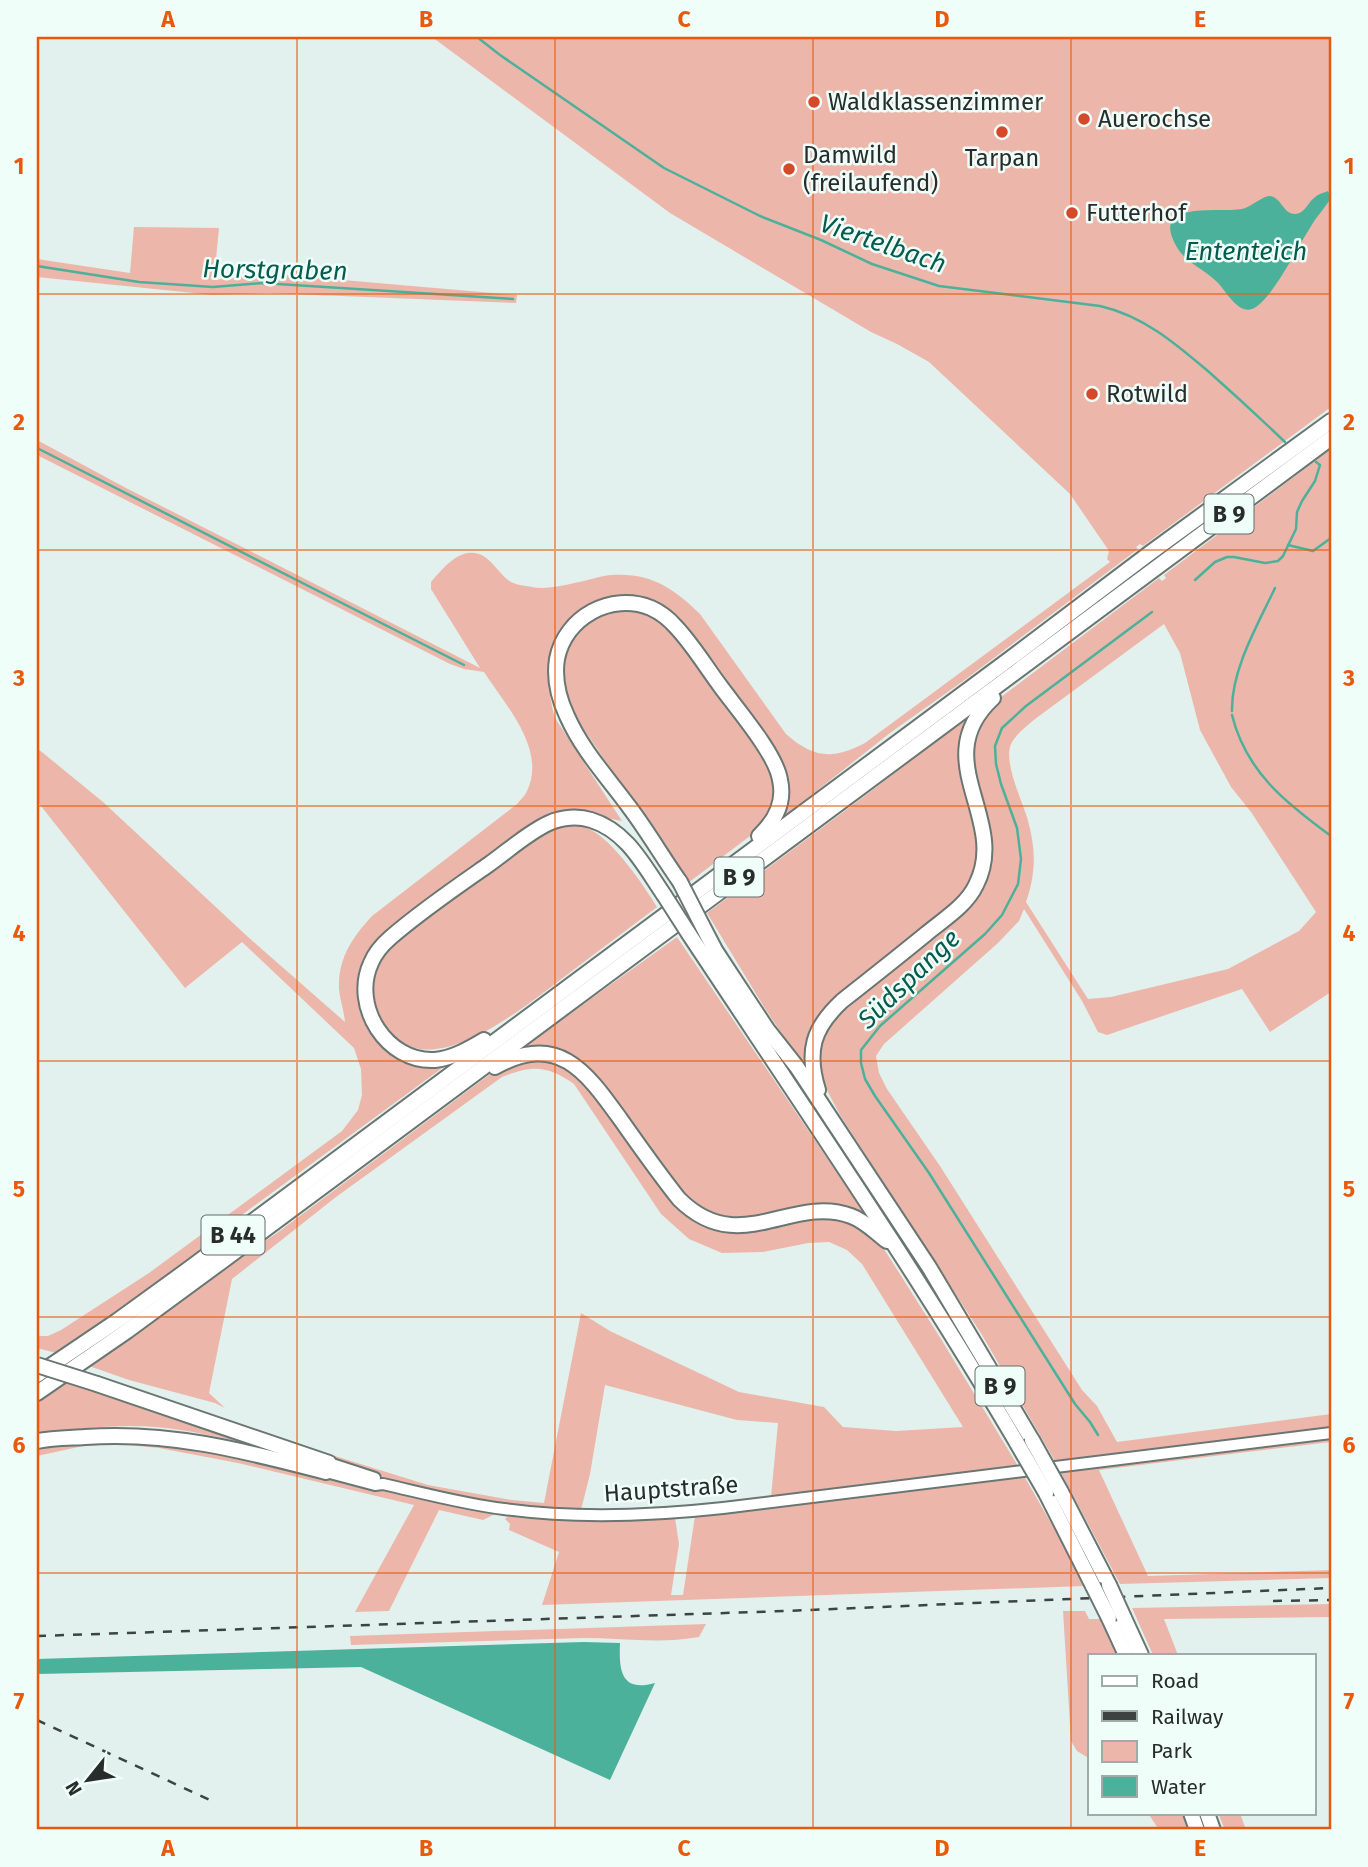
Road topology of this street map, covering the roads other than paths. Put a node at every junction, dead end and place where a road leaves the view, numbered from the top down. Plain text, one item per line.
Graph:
1 (1331, 421) edge
2 (1331, 438) edge
3 (1016, 672) junction
4 (736, 860) junction
5 (696, 929) junction
6 (502, 1035) junction
7 (462, 1083) junction
8 (824, 1108) junction
9 (899, 1251) junction
10 (37, 1365) edge
11 (37, 1375) edge
12 (37, 1392) edge
13 (1331, 1433) edge
14 (37, 1441) edge
15 (327, 1468) junction
16 (1126, 1654) edge
17 (1141, 1654) edge

1 - 4 highway, B 9
2 - 3 highway, B 9
3 - 7 highway, B 9
3 - 8 highway
4 - 5 highway, bridge
4 - 6 highway, B 9
5 - 6 highway, B 9, bridge
5 - 8 highway
5 - 9 highway, B 9
6 - 11 highway, B 44
7 - 9 highway
7 - 12 highway, B 44
8 - 17 highway, B 9, bridge
9 - 16 highway, B 9, bridge
10 - 15 highway, bridge
13 - 15 main road, Hauptstraße
14 - 15 highway

